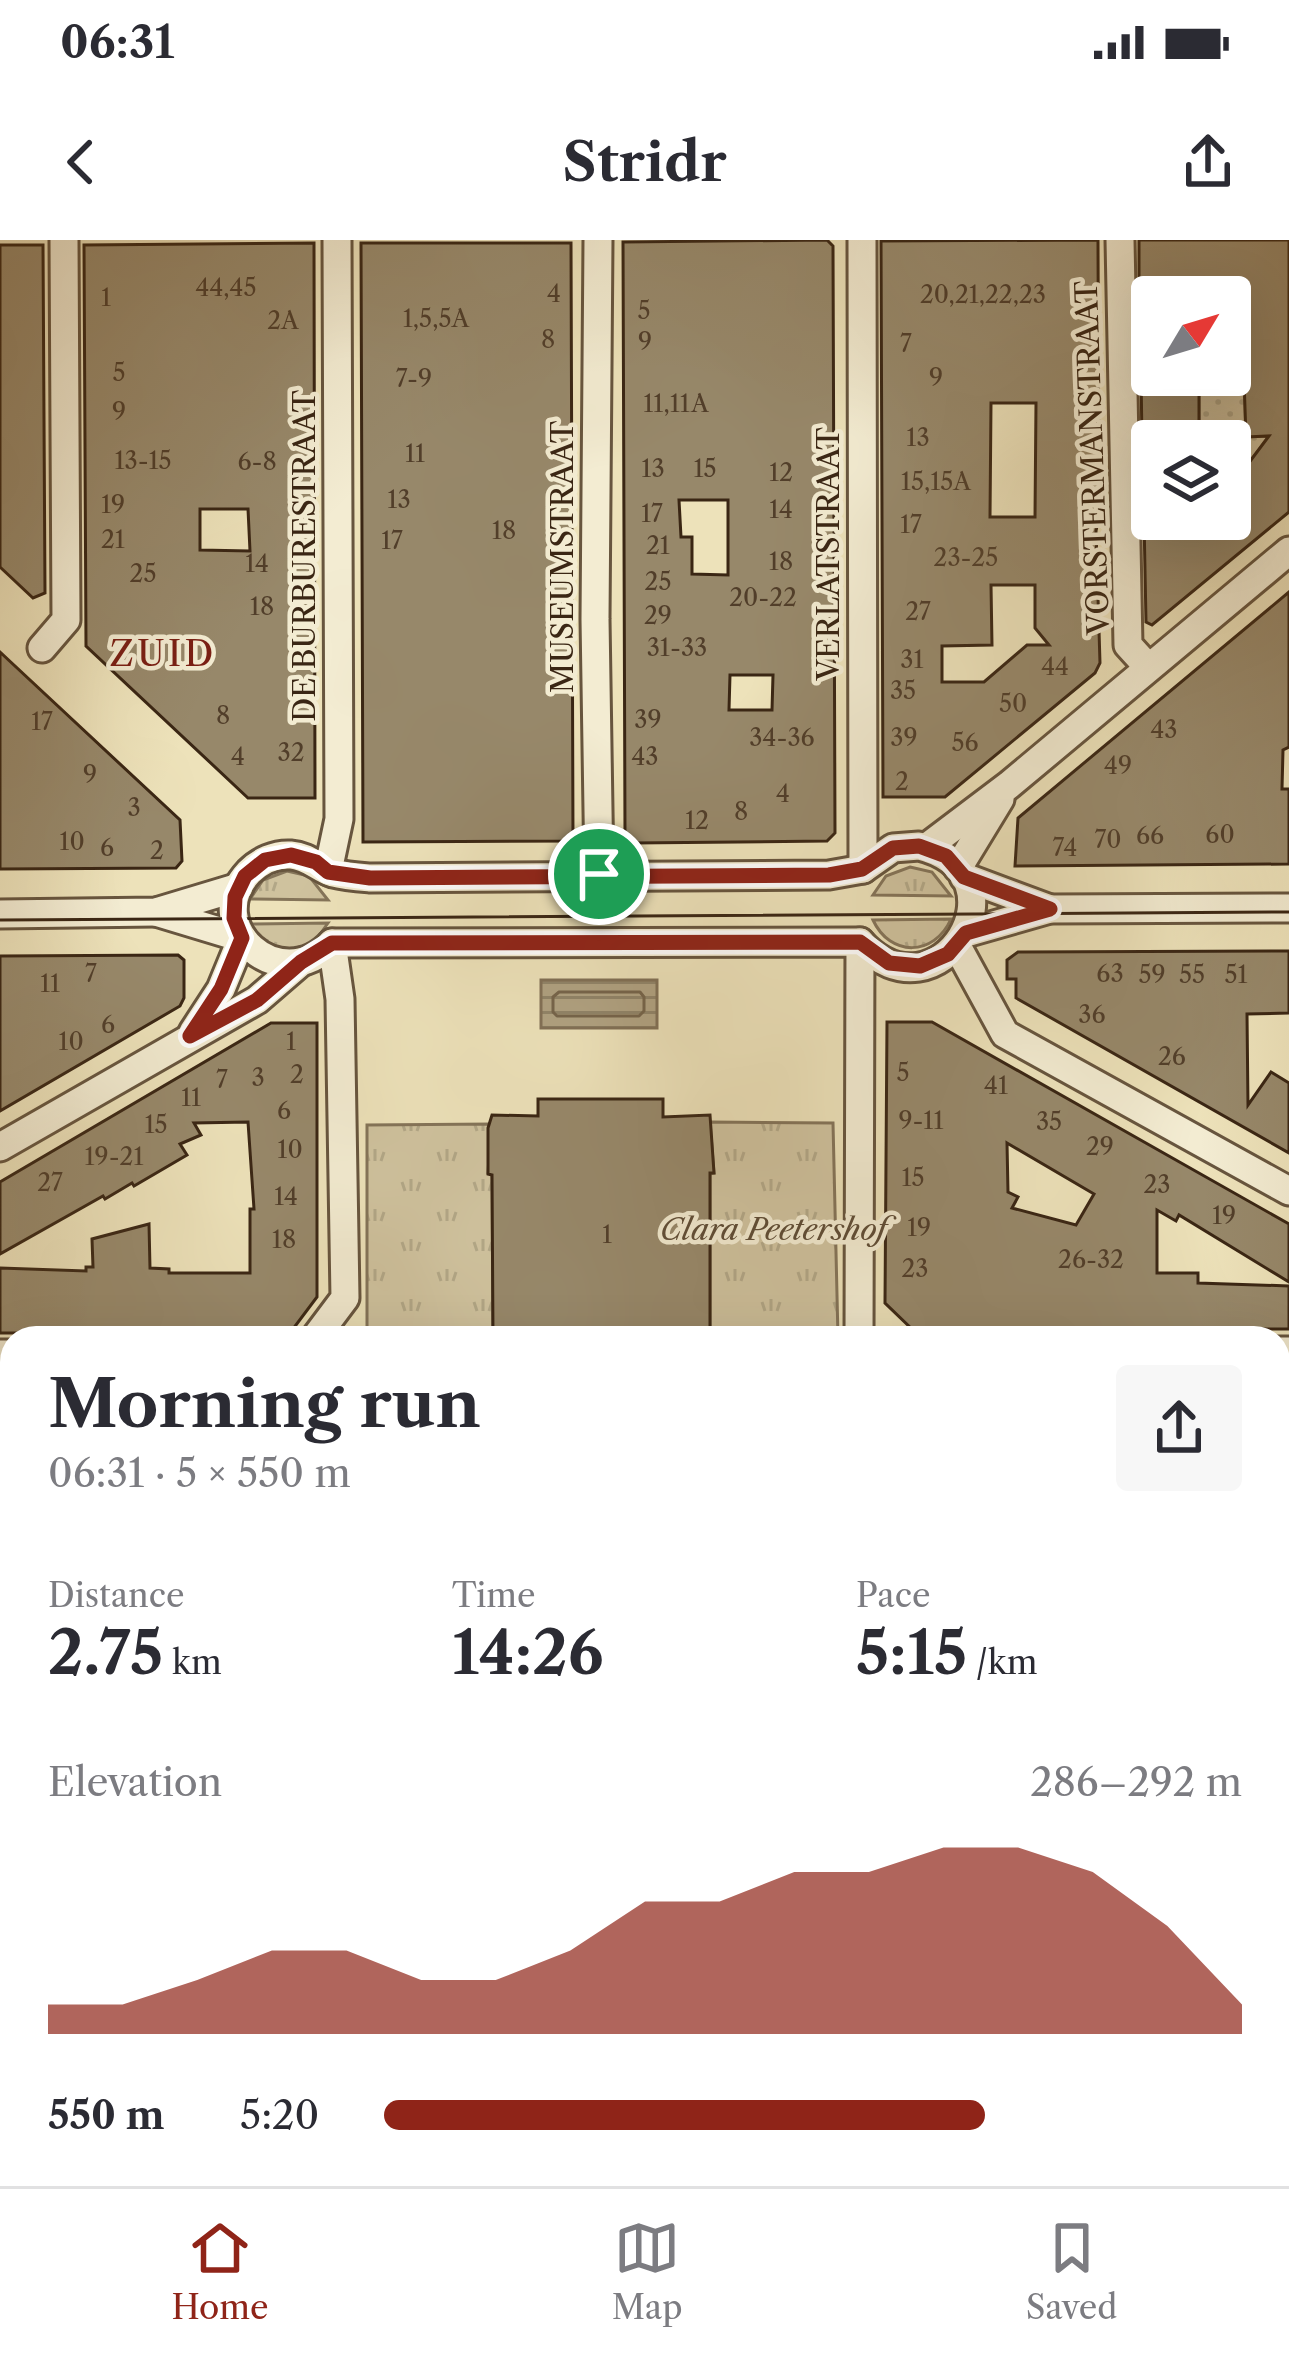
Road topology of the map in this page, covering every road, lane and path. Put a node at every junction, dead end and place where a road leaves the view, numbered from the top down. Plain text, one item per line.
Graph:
1 (64, 240) edge
2 (337, 240) edge
3 (598, 240) edge
4 (862, 240) edge
5 (1120, 240) edge
6 (1289, 551) edge
7 (42, 648) dead end
8 (1148, 668) junction
9 (1009, 785) junction
10 (927, 848) junction
11 (862, 869) junction
12 (328, 872) junction
13 (961, 872) junction
14 (599, 874) junction
15 (239, 886) junction
16 (1289, 908) edge
17 (1050, 909) junction
18 (156, 912) junction
19 (0, 914) edge
20 (242, 938) junction
21 (961, 940) junction
22 (860, 942) junction
23 (332, 943) junction
24 (301, 962) junction
25 (190, 1036) junction
26 (0, 1147) edge
27 (1289, 1191) edge
28 (324, 1326) edge
29 (859, 1326) edge

1 - 7 street
2 - 12 street, DE BURBURESTRAAT
3 - 14 street, MUSEUMSTRAAT
4 - 11 street, VERLATSTRAAT
5 - 8 street, VORSTERMANSTRAAT
6 - 8 street
8 - 9 street
9 - 10 street
9 - 13 street
10 - 11 street
10 - 13 street
11 - 14 street
12 - 14 street
12 - 15 street
13 - 17 street
13 - 21 street
15 - 18 street
15 - 20 street
16 - 17 street
17 - 21 street
18 - 19 street
18 - 20 street
20 - 24 street
20 - 25 street
21 - 22 street
21 - 27 street
22 - 23 street
22 - 29 street
23 - 24 street
23 - 28 street
24 - 25 street
25 - 26 street

